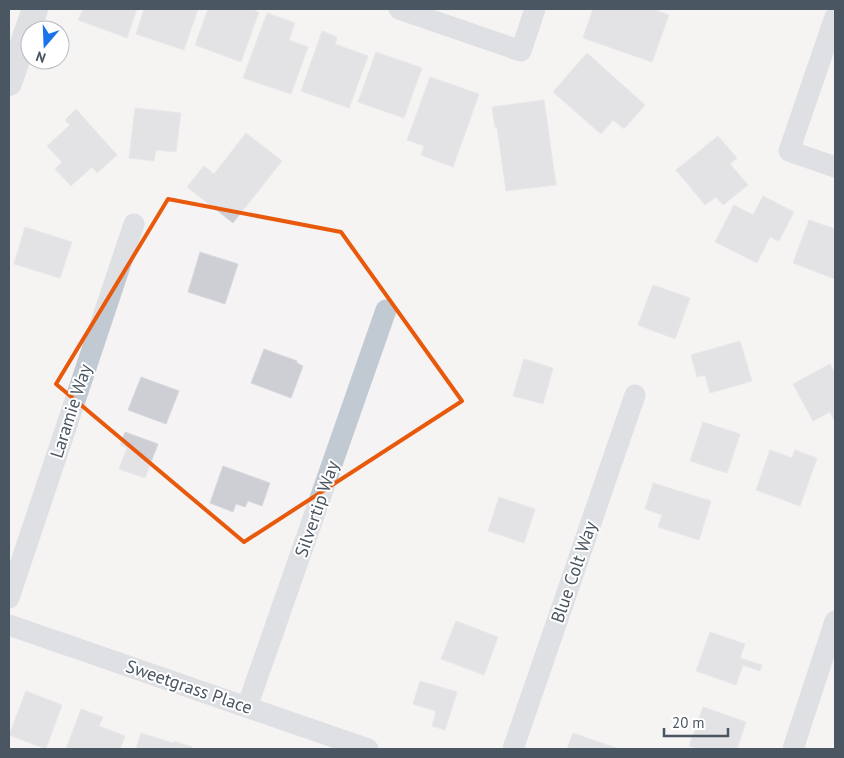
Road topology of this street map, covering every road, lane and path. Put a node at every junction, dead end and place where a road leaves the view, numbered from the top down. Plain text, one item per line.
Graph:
1 (35, 9) edge
2 (399, 9) edge
3 (535, 9) edge
4 (835, 17) edge
5 (9, 83) edge
6 (835, 166) edge
7 (134, 224) dead end
8 (386, 310) dead end
9 (635, 395) dead end
10 (9, 598) edge
11 (835, 621) edge
12 (9, 625) edge
13 (247, 708) junction
14 (368, 749) edge
15 (513, 749) edge
16 (793, 749) edge

1 - 5 street
2 - 3 street
4 - 6 street
7 - 10 street, Laramie Way
8 - 13 street, Silvertip Way
9 - 15 street, Blue Colt Way
11 - 16 street
12 - 13 street, Sweetgrass Place
13 - 14 street, Sweetgrass Place

